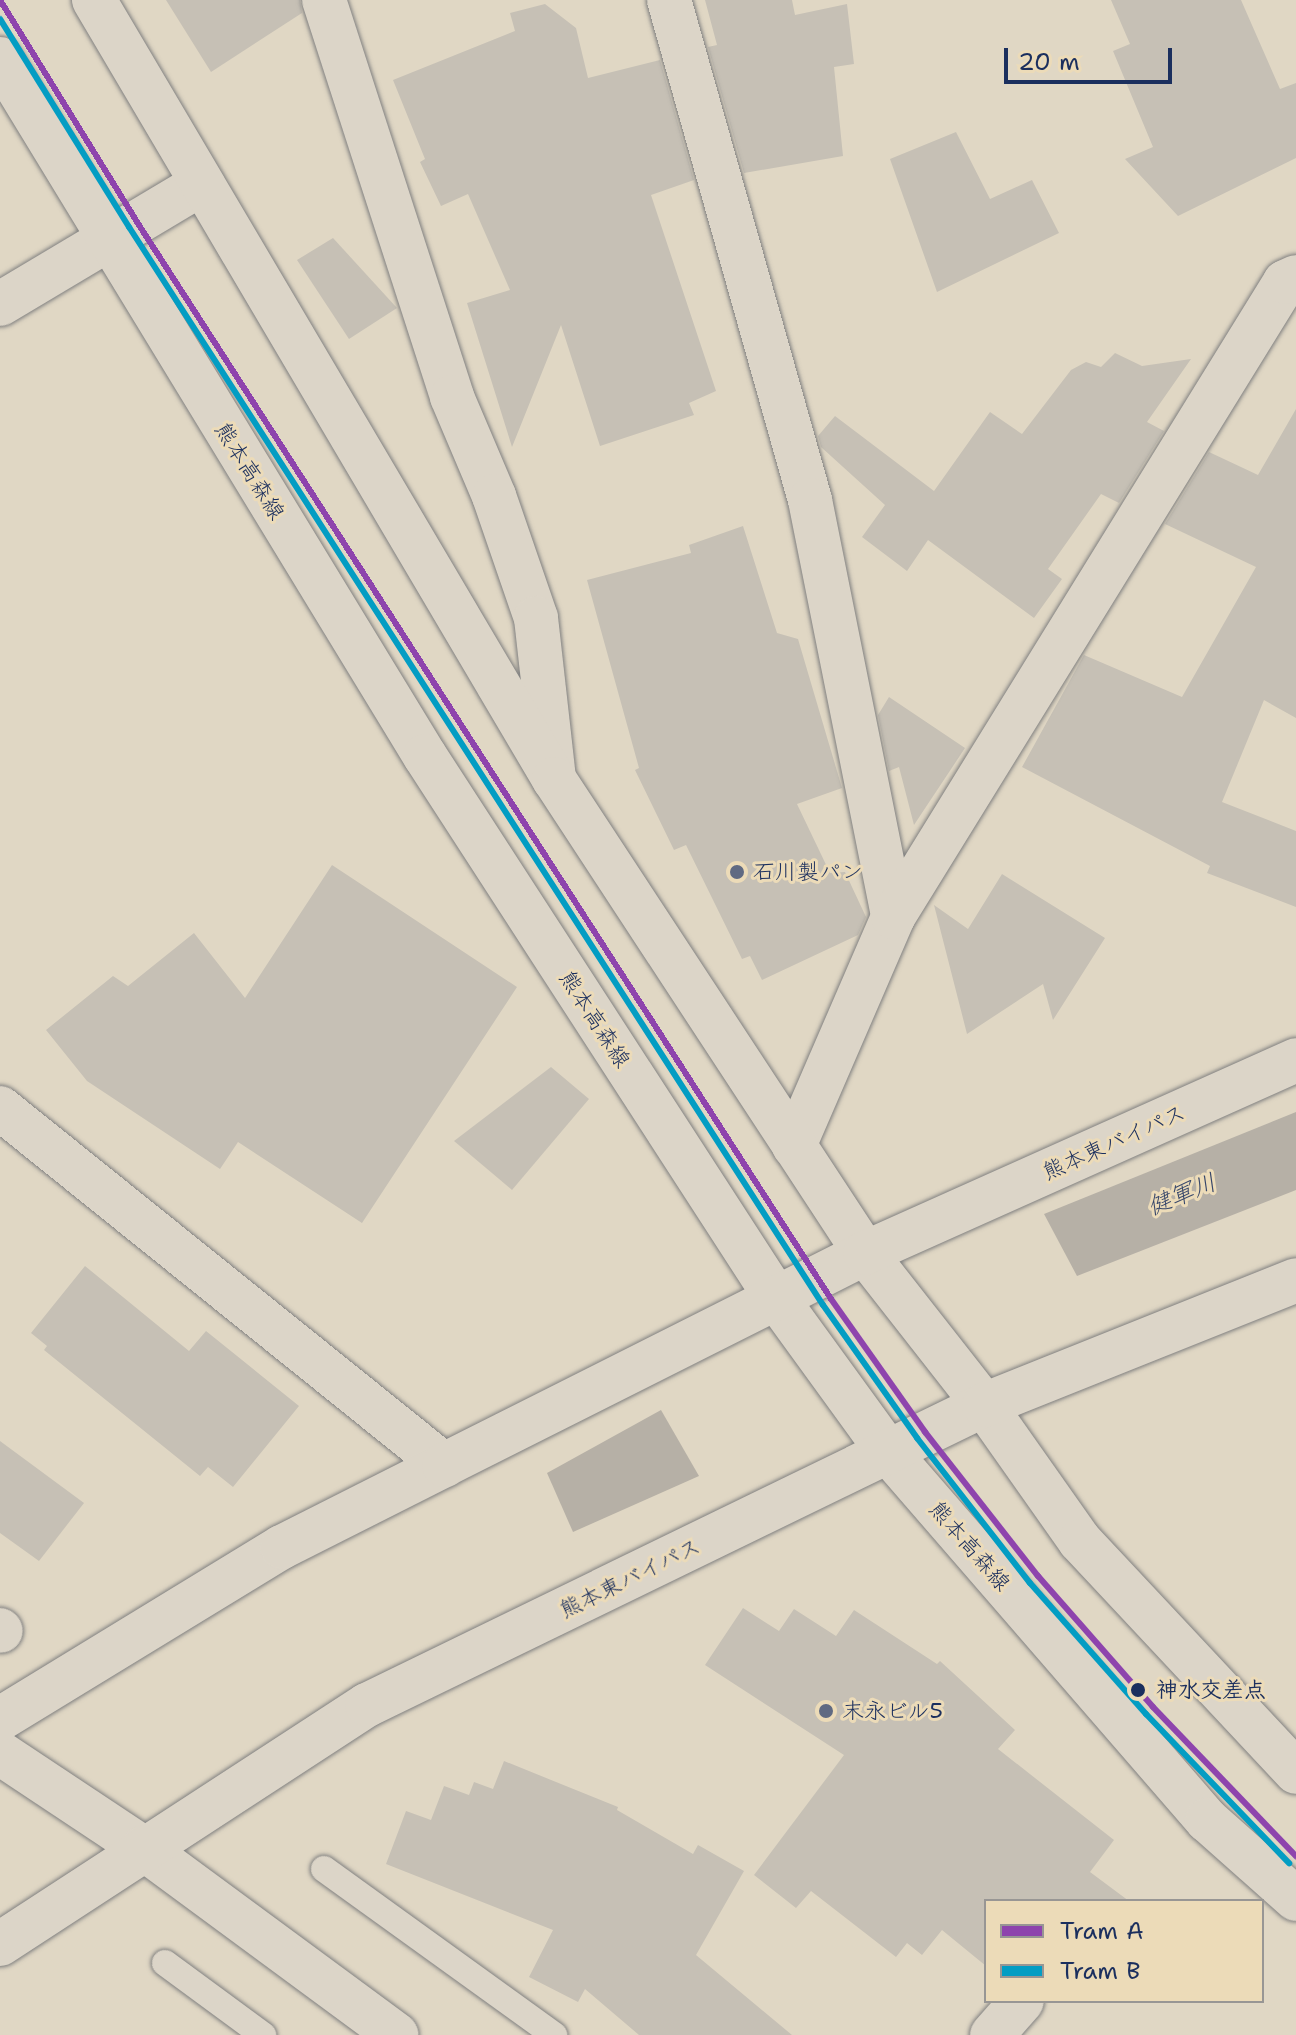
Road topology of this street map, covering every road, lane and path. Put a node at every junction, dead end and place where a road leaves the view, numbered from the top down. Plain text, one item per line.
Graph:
1 (94, 0) edge
2 (324, 0) edge
3 (669, 0) edge
4 (0, 59) edge
5 (201, 184) junction
6 (108, 241) junction
7 (1296, 277) edge
8 (0, 304) edge
9 (554, 779) junction
10 (893, 917) junction
11 (1296, 1060) edge
12 (0, 1108) edge
13 (794, 1146) junction
14 (865, 1253) junction
15 (1296, 1280) edge
16 (777, 1299) junction
17 (984, 1405) junction
18 (889, 1453) junction
19 (444, 1465) junction
20 (0, 1719) edge
21 (0, 1753) edge
22 (1296, 1772) edge
23 (143, 1848) junction
24 (324, 1869) dead end
25 (1296, 1899) edge
26 (0, 1944) edge
27 (165, 1963) dead end
28 (1020, 2003) edge
29 (263, 2035) edge
30 (397, 2035) edge
31 (554, 2035) edge
32 (992, 2035) edge

1 - 5 main road
2 - 9 main road
3 - 10 main road
4 - 6 main road, 熊本高森線
5 - 6 main road
5 - 9 main road
6 - 8 main road
6 - 16 main road, 熊本高森線
7 - 10 main road
9 - 13 main road
10 - 13 main road
11 - 14 main road, 熊本東バイパス
12 - 19 main road
13 - 14 main road
14 - 16 main road, 熊本東バイパス
14 - 17 main road
15 - 17 main road, 熊本東バイパス
16 - 18 main road, 熊本高森線
16 - 19 main road, 熊本東バイパス
17 - 18 main road, 熊本東バイパス
17 - 22 main road
18 - 23 main road, 熊本東バイパス
18 - 25 main road, 熊本高森線
19 - 20 main road, 熊本東バイパス
21 - 23 main road
23 - 26 main road, 熊本東バイパス
23 - 30 main road
24 - 31 lane
27 - 29 lane
28 - 32 main road

